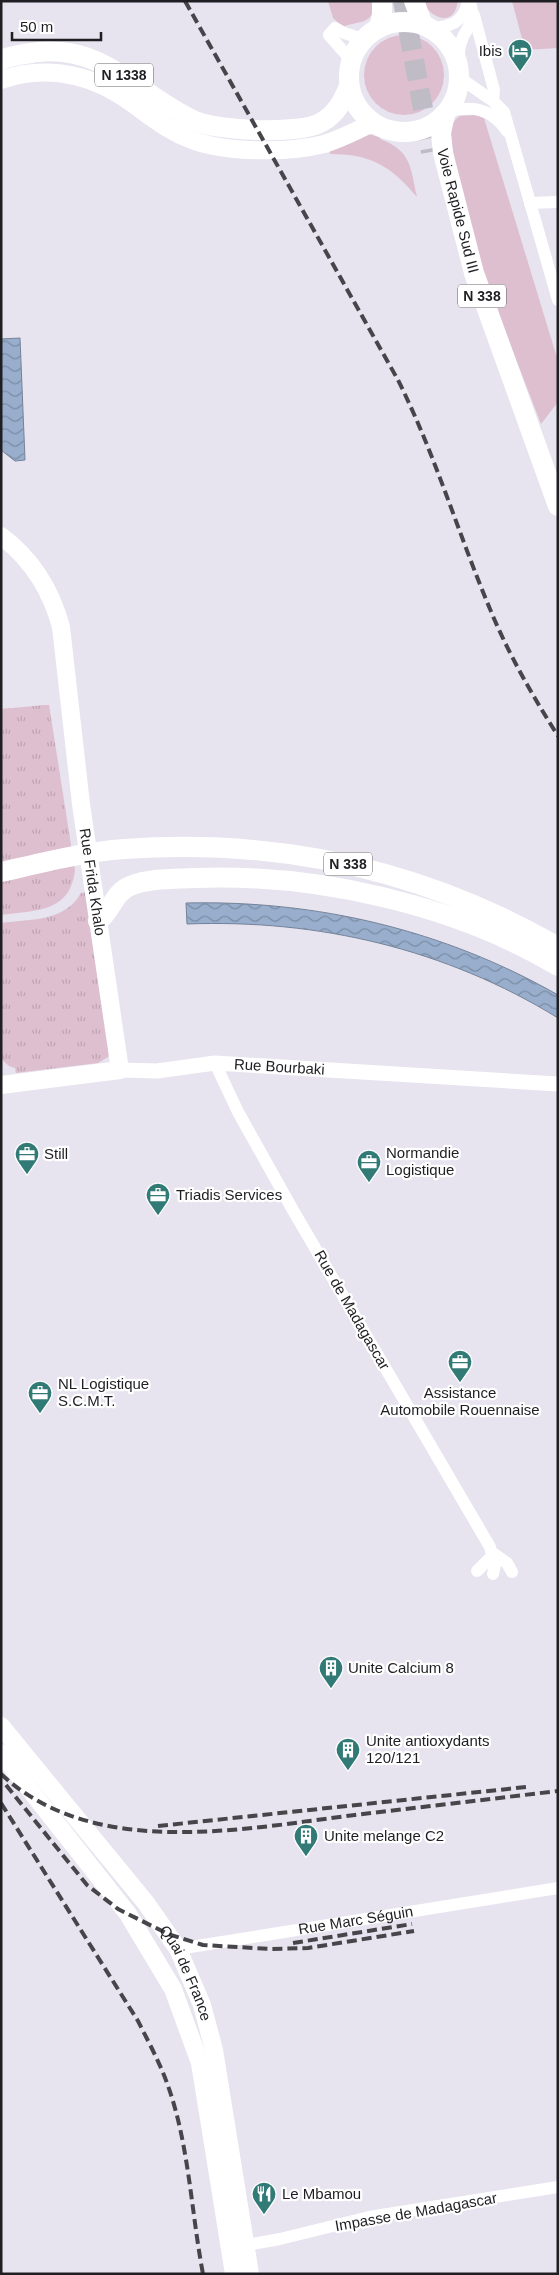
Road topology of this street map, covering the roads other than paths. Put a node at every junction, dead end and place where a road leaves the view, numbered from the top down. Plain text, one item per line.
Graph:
1 (382, 1) edge
2 (414, 1) edge
3 (469, 1) edge
4 (474, 15) junction
5 (426, 26) junction
6 (371, 34) junction
7 (1, 60) edge
8 (351, 60) junction
9 (458, 70) junction
10 (1, 80) edge
11 (349, 86) junction
12 (493, 101) junction
13 (446, 113) junction
14 (373, 123) junction
15 (510, 135) junction
16 (431, 152) tunnel mouth
17 (558, 202) edge
18 (530, 204) junction
19 (558, 300) edge
20 (546, 473) junction
21 (558, 506) edge
22 (1, 536) edge
23 (1, 872) edge
24 (98, 921) junction
25 (558, 947) edge
26 (558, 966) edge
27 (215, 1063) junction
28 (120, 1070) junction
29 (558, 1084) edge
30 (1, 1085) edge
31 (494, 1554) junction
32 (477, 1571) dead end
33 (512, 1572) dead end
34 (493, 1574) dead end
35 (1, 1726) edge
36 (1, 1753) edge
37 (67, 1835) junction
38 (558, 1888) edge
39 (178, 1949) junction
40 (162, 1967) junction
41 (558, 2187) edge
42 (246, 2245) junction
43 (234, 2274) edge
44 (250, 2274) edge

1 - 6 main road
2 - 5 main road
3 - 4 street
3 - 5 street
4 - 9 street
4 - 12 street
5 - 6 main road
5 - 9 main road
6 - 8 main road
6 - 8 street
7 - 11 main road, N 1338
8 - 11 main road
9 - 12 street
9 - 13 main road
10 - 14 main road, N 1338
11 - 14 main road
12 - 15 street
13 - 14 main road
13 - 15 street
13 - 20 main road, Voie Rapide Sud III / N 338
15 - 18 street
16 - 20 main road
17 - 18 street
18 - 19 street
20 - 21 main road, N 338
22 - 24 main road, Rue Frida Khalo
23 - 25 main road, N 338
24 - 26 main road
24 - 28 main road, Rue Frida Khalo
27 - 28 street, Rue Bourbaki
27 - 29 street, Rue Bourbaki
27 - 31 street, Rue de Madagascar
28 - 30 main road, Rue Bourbaki
31 - 32 street
31 - 33 street, Rue de Madagascar
31 - 34 street
35 - 39 main road, Quai de France
36 - 37 main road, Quai de France
37 - 39 main road
37 - 40 main road, Quai de France
38 - 39 street, Rue Marc Séguin
39 - 40 main road
39 - 42 main road, Quai de France
40 - 43 main road, Quai de France
41 - 42 street, Impasse de Madagascar
42 - 44 main road, Quai de France

